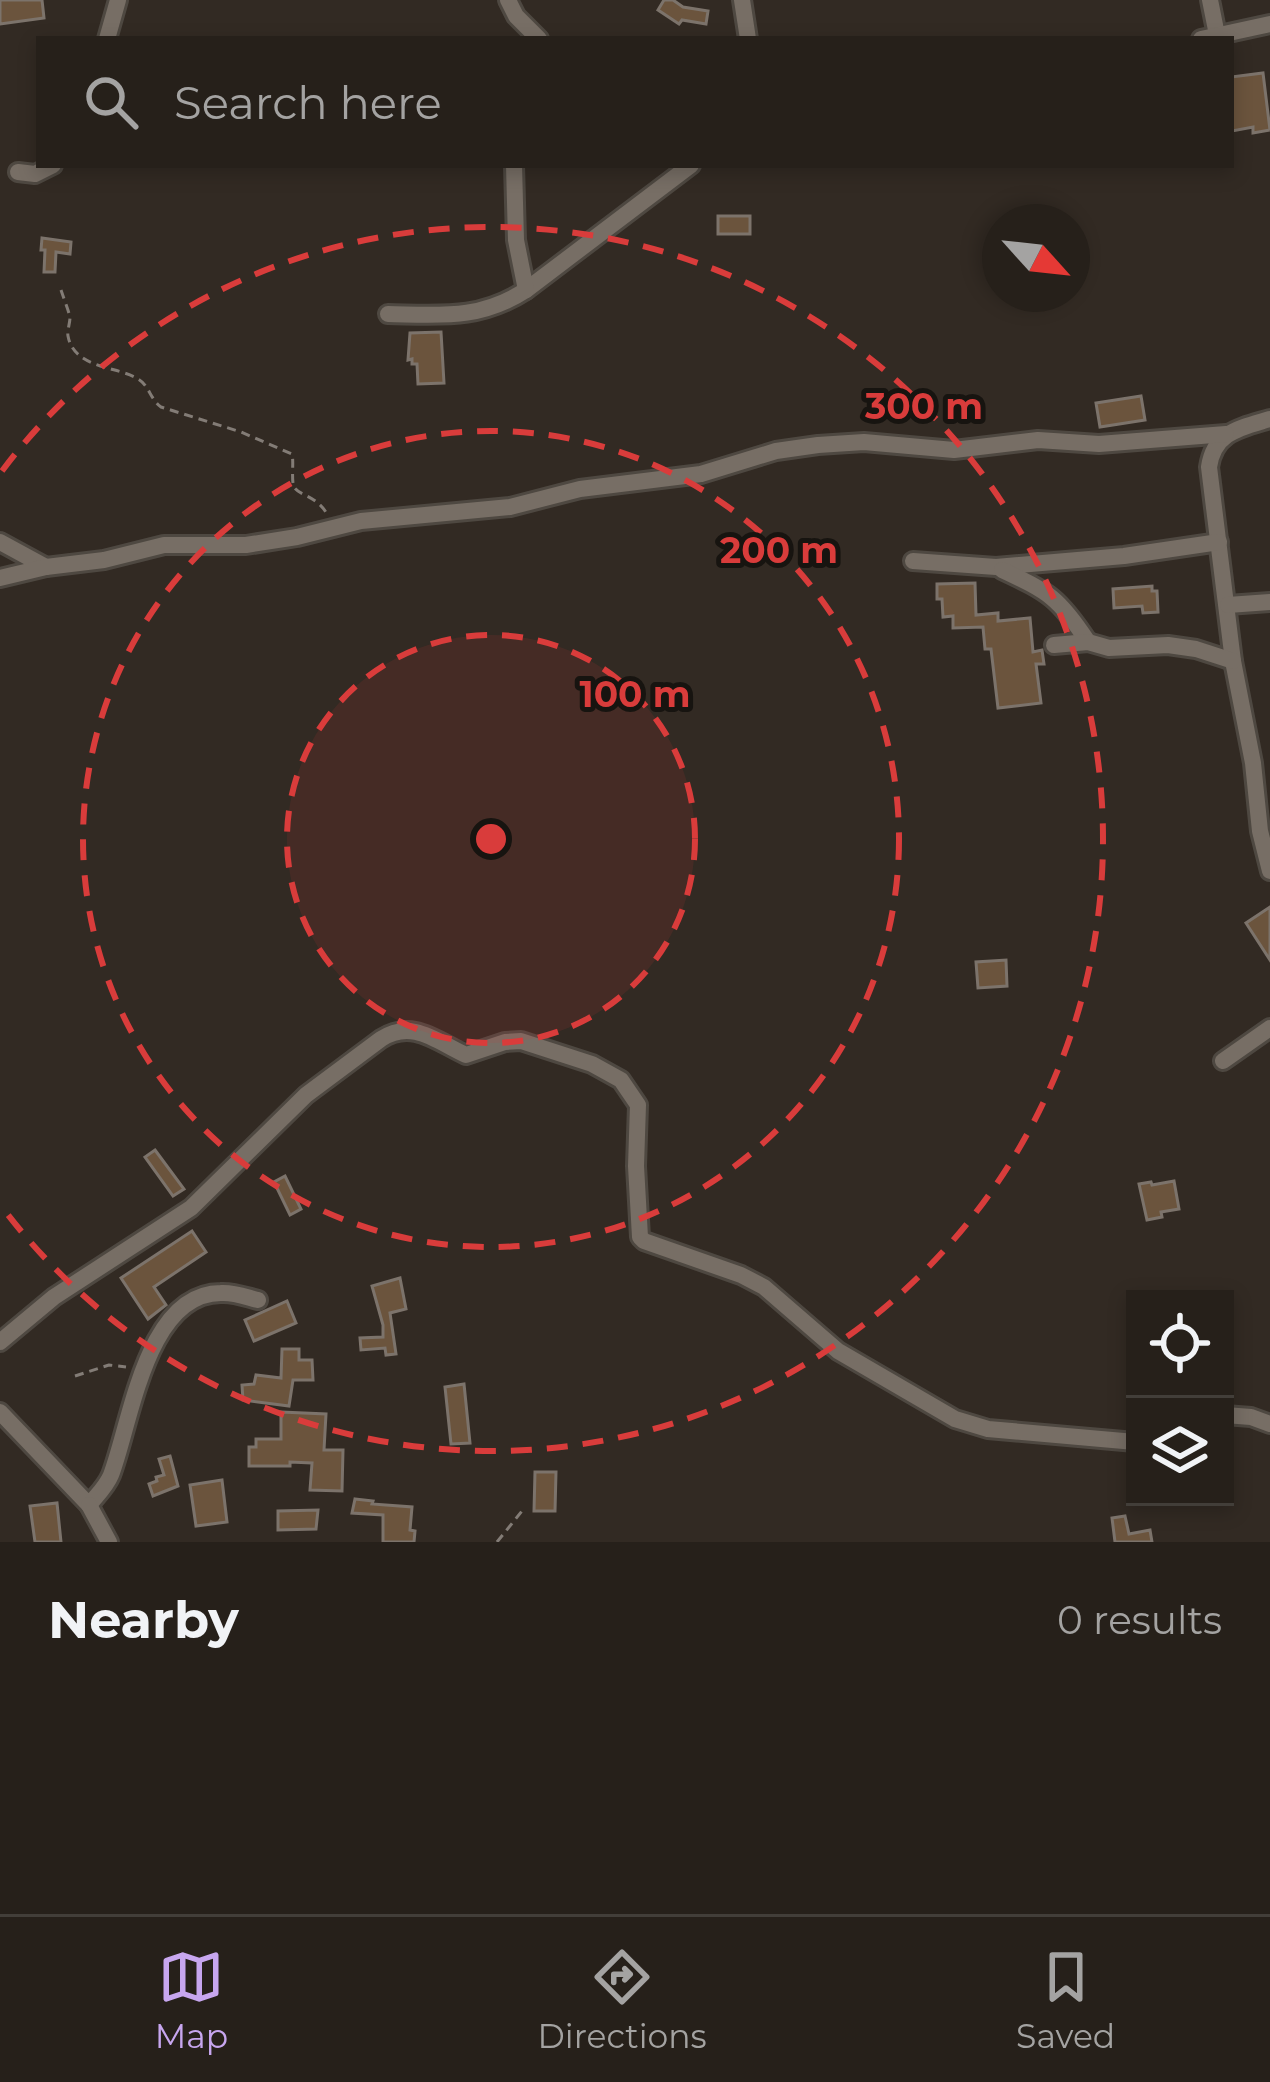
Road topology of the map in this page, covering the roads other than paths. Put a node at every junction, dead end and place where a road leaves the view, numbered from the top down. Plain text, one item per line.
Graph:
1 (118, 0) edge
2 (508, 0) edge
3 (742, 0) edge
4 (1210, 0) edge
5 (1270, 24) edge
6 (108, 36) edge
7 (536, 36) edge
8 (748, 36) edge
9 (1209, 36) edge
10 (1214, 36) edge
11 (47, 168) edge
12 (514, 168) edge
13 (687, 168) edge
14 (18, 172) dead end
15 (526, 290) junction
16 (388, 314) dead end
17 (1270, 418) edge
18 (1226, 434) junction
19 (0, 542) edge
20 (1219, 542) junction
21 (913, 561) dead end
22 (46, 567) junction
23 (996, 567) junction
24 (0, 578) edge
25 (1270, 602) edge
26 (1228, 604) junction
27 (1088, 642) junction
28 (1054, 645) dead end
29 (1233, 661) junction
30 (1270, 872) edge
31 (1270, 1028) edge
32 (1223, 1060) dead end
33 (258, 1300) dead end
34 (0, 1342) edge
35 (0, 1412) edge
36 (1234, 1416) edge
37 (1270, 1424) edge
38 (1126, 1441) edge
39 (89, 1505) junction
40 (109, 1542) edge

1 - 6 street
2 - 7 street
3 - 8 street
4 - 9 street
5 - 10 street
11 - 14 street
12 - 15 street
13 - 15 street
15 - 16 street
17 - 18 street
18 - 20 street
18 - 22 street
19 - 22 street
20 - 23 street
20 - 26 street
21 - 23 street
22 - 24 street
23 - 27 street
25 - 26 street
26 - 29 street
27 - 28 street
27 - 29 street
29 - 30 street
31 - 32 street
33 - 39 street
34 - 38 street
35 - 39 street
36 - 37 street
39 - 40 street

